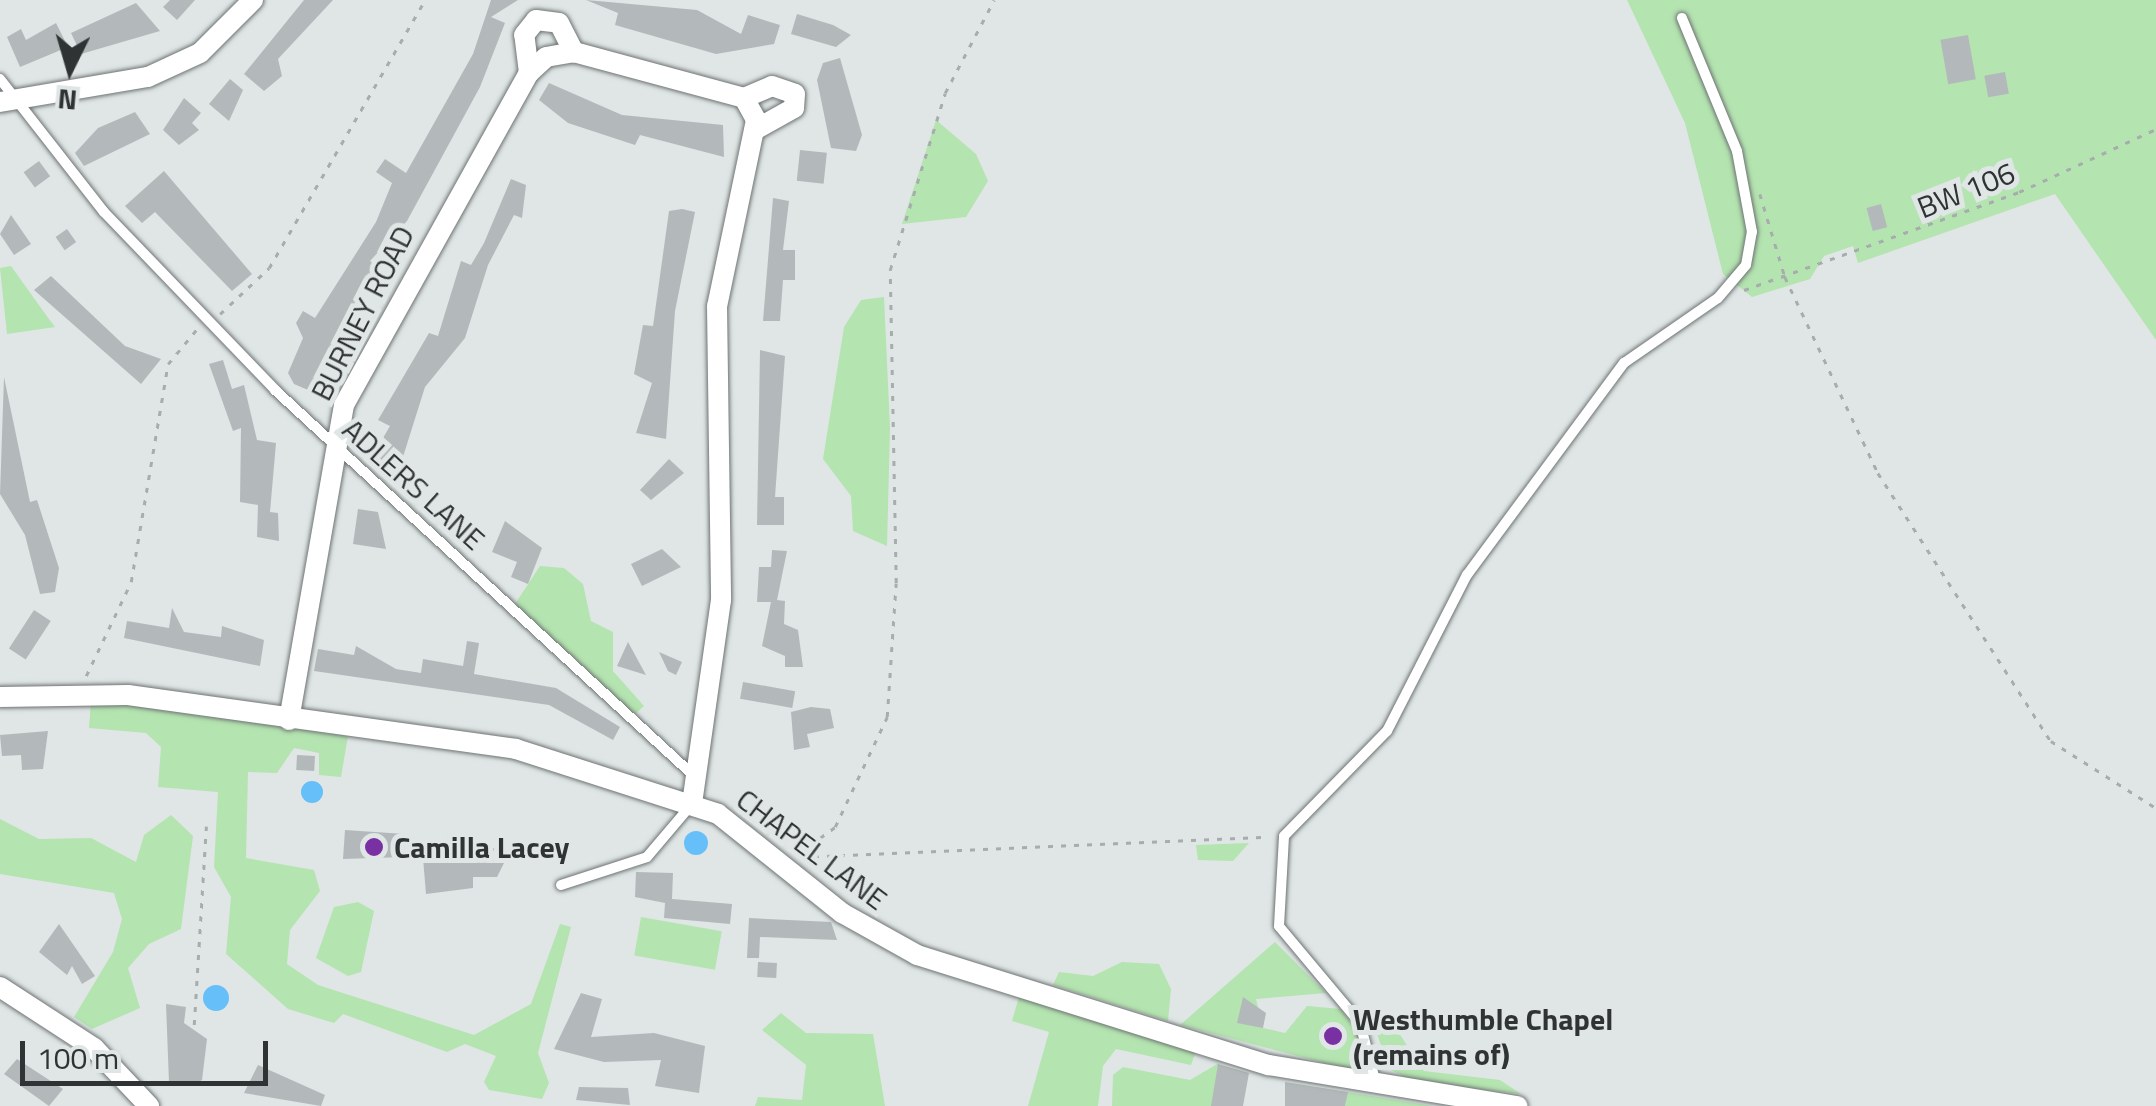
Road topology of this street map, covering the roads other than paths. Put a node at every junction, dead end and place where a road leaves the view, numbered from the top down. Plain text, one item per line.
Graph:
1 (254, 0) edge
2 (1682, 18) dead end
3 (574, 52) junction
4 (529, 73) junction
5 (0, 79) edge
6 (744, 98) junction
7 (9, 101) edge
8 (758, 128) junction
9 (333, 446) junction
10 (0, 696) edge
11 (290, 720) junction
12 (693, 775) junction
13 (692, 803) junction
14 (560, 886) dead end
15 (0, 987) edge
16 (1376, 1086) junction
17 (149, 1106) edge
18 (1518, 1106) edge

1 - 7 street
2 - 16 lane
3 - 4 street
3 - 4 street, BURNEY ROAD
3 - 6 street, BURNEY ROAD
4 - 9 street, BURNEY ROAD
5 - 7 lane, ADLERS LANE
6 - 8 street
6 - 8 street, BURNEY ROAD
7 - 9 lane, ADLERS LANE
8 - 12 street
9 - 11 street, BURNEY ROAD
9 - 12 lane, ADLERS LANE
10 - 11 street, CHAPEL LANE
11 - 13 street, CHAPEL LANE
12 - 13 street
13 - 14 lane
13 - 16 street, CHAPEL LANE
15 - 17 street
16 - 18 street, CHAPEL LANE

